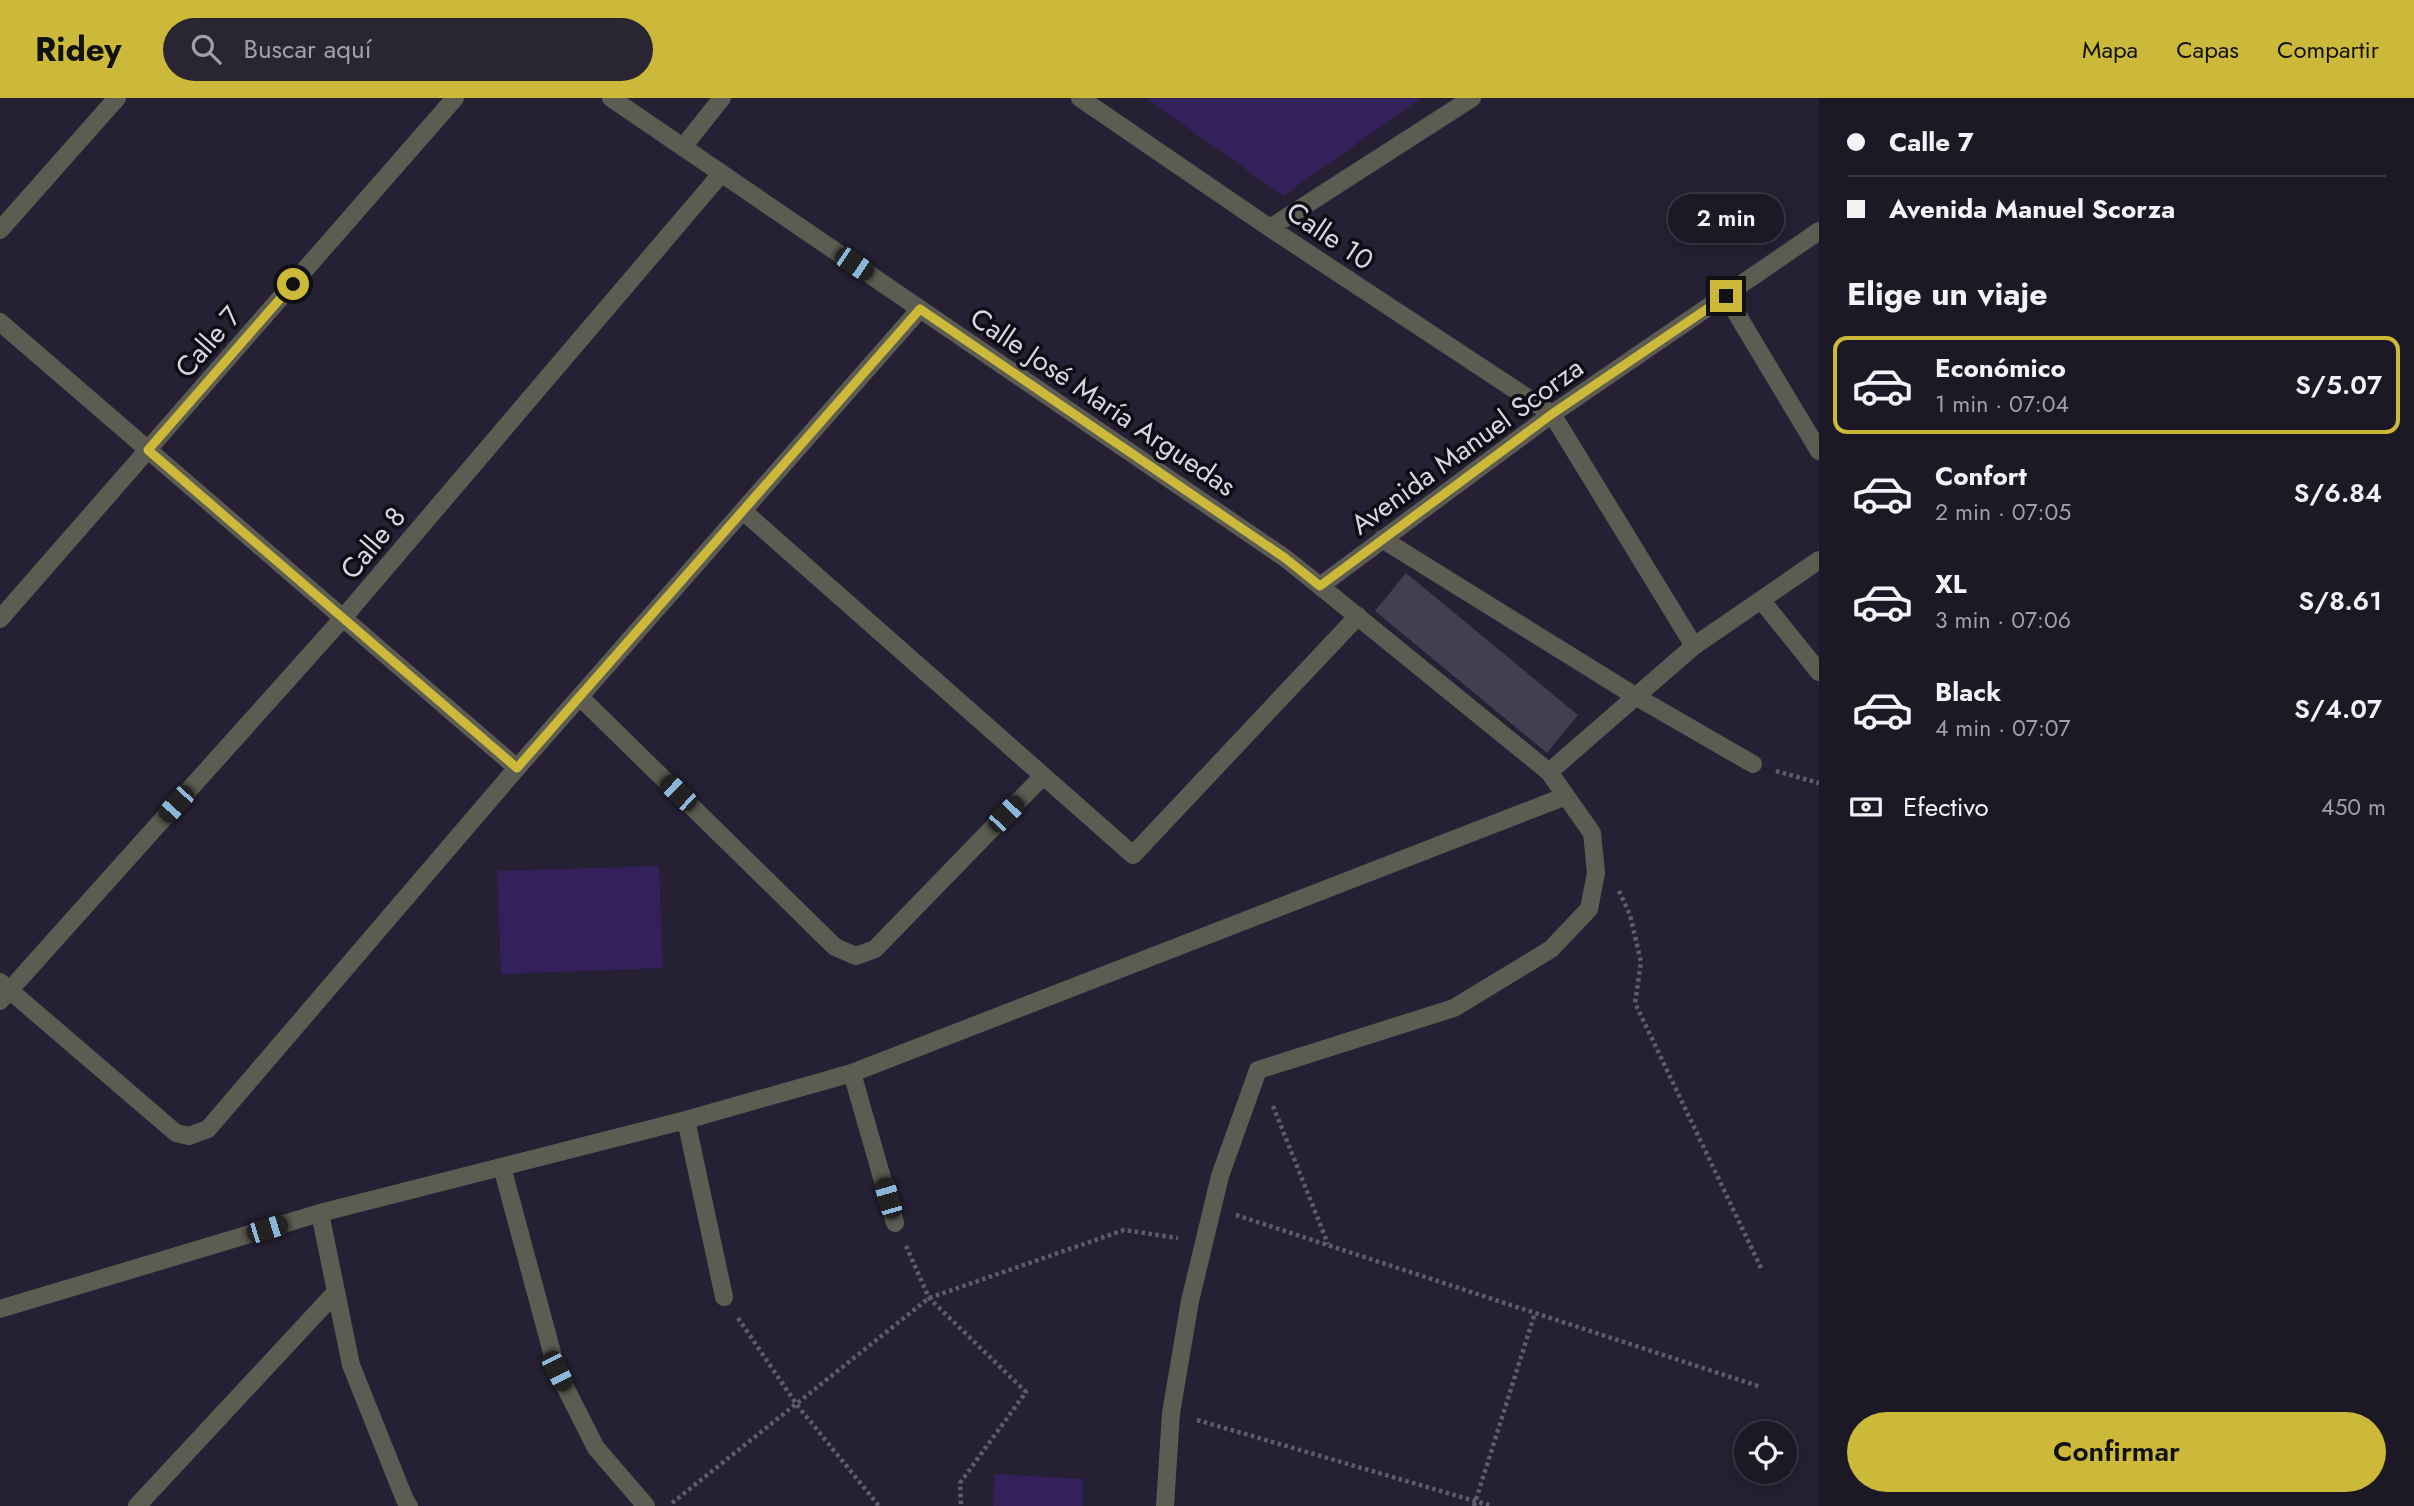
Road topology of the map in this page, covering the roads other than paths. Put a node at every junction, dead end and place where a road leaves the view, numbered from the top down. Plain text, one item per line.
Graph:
1 (117, 98) edge
2 (455, 98) edge
3 (611, 98) edge
4 (722, 98) edge
5 (1080, 98) edge
6 (1472, 98) edge
7 (683, 147) junction
8 (721, 174) junction
9 (1270, 228) junction
10 (0, 230) edge
11 (1819, 231) edge
12 (1726, 296) junction
13 (920, 309) junction
14 (0, 321) edge
15 (1552, 414) junction
16 (148, 450) junction
17 (1819, 451) edge
18 (743, 511) junction
19 (1382, 539) junction
20 (1819, 560) edge
21 (1320, 586) junction
22 (1762, 601) junction
23 (1358, 616) junction
24 (343, 618) junction
25 (0, 620) edge
26 (1694, 646) junction
27 (1819, 672) edge
28 (1634, 696) junction
29 (580, 697) junction
30 (1753, 764) road end
31 (517, 768) junction
32 (1549, 772) junction
33 (1043, 776) junction
34 (1566, 796) junction
35 (3, 991) edge
36 (852, 1073) junction
37 (686, 1120) junction
38 (502, 1167) junction
39 (320, 1213) junction
40 (895, 1223) road end
41 (336, 1292) junction
42 (724, 1297) road end
43 (0, 1309) edge
44 (137, 1506) edge
45 (409, 1506) edge
46 (646, 1506) edge
47 (1165, 1506) edge

1 - 10 street
2 - 16 street, Calle 7
3 - 7 street, Calle José María Arguedas
4 - 7 street
5 - 9 street, Calle 10
6 - 9 street
7 - 8 street, Calle José María Arguedas
8 - 13 street, Calle José María Arguedas
8 - 24 street, Calle 8
9 - 15 street, Calle 10
11 - 12 street, Avenida Manuel Scorza
12 - 15 street, Avenida Manuel Scorza
12 - 17 street
13 - 18 street
13 - 21 street, Calle José María Arguedas
14 - 16 street
15 - 19 street, Avenida Manuel Scorza
15 - 26 street
16 - 24 street
16 - 25 street, Calle 7
18 - 29 street
18 - 33 street
19 - 21 street, Avenida Manuel Scorza
19 - 28 street
20 - 22 street
21 - 23 street, Calle José María Arguedas
22 - 26 street
22 - 27 street
23 - 32 street, Calle José María Arguedas
23 - 33 street
24 - 31 street
24 - 35 street, Calle 8
26 - 28 street
28 - 30 street
28 - 32 street
29 - 31 street
29 - 33 street
31 - 35 street
32 - 34 street, Calle José María Arguedas
34 - 36 street
34 - 47 street, Calle José María Arguedas
36 - 37 street
36 - 40 street
37 - 38 street
37 - 42 street
38 - 39 street
38 - 46 street
39 - 41 street
39 - 43 street
41 - 44 street
41 - 45 street

